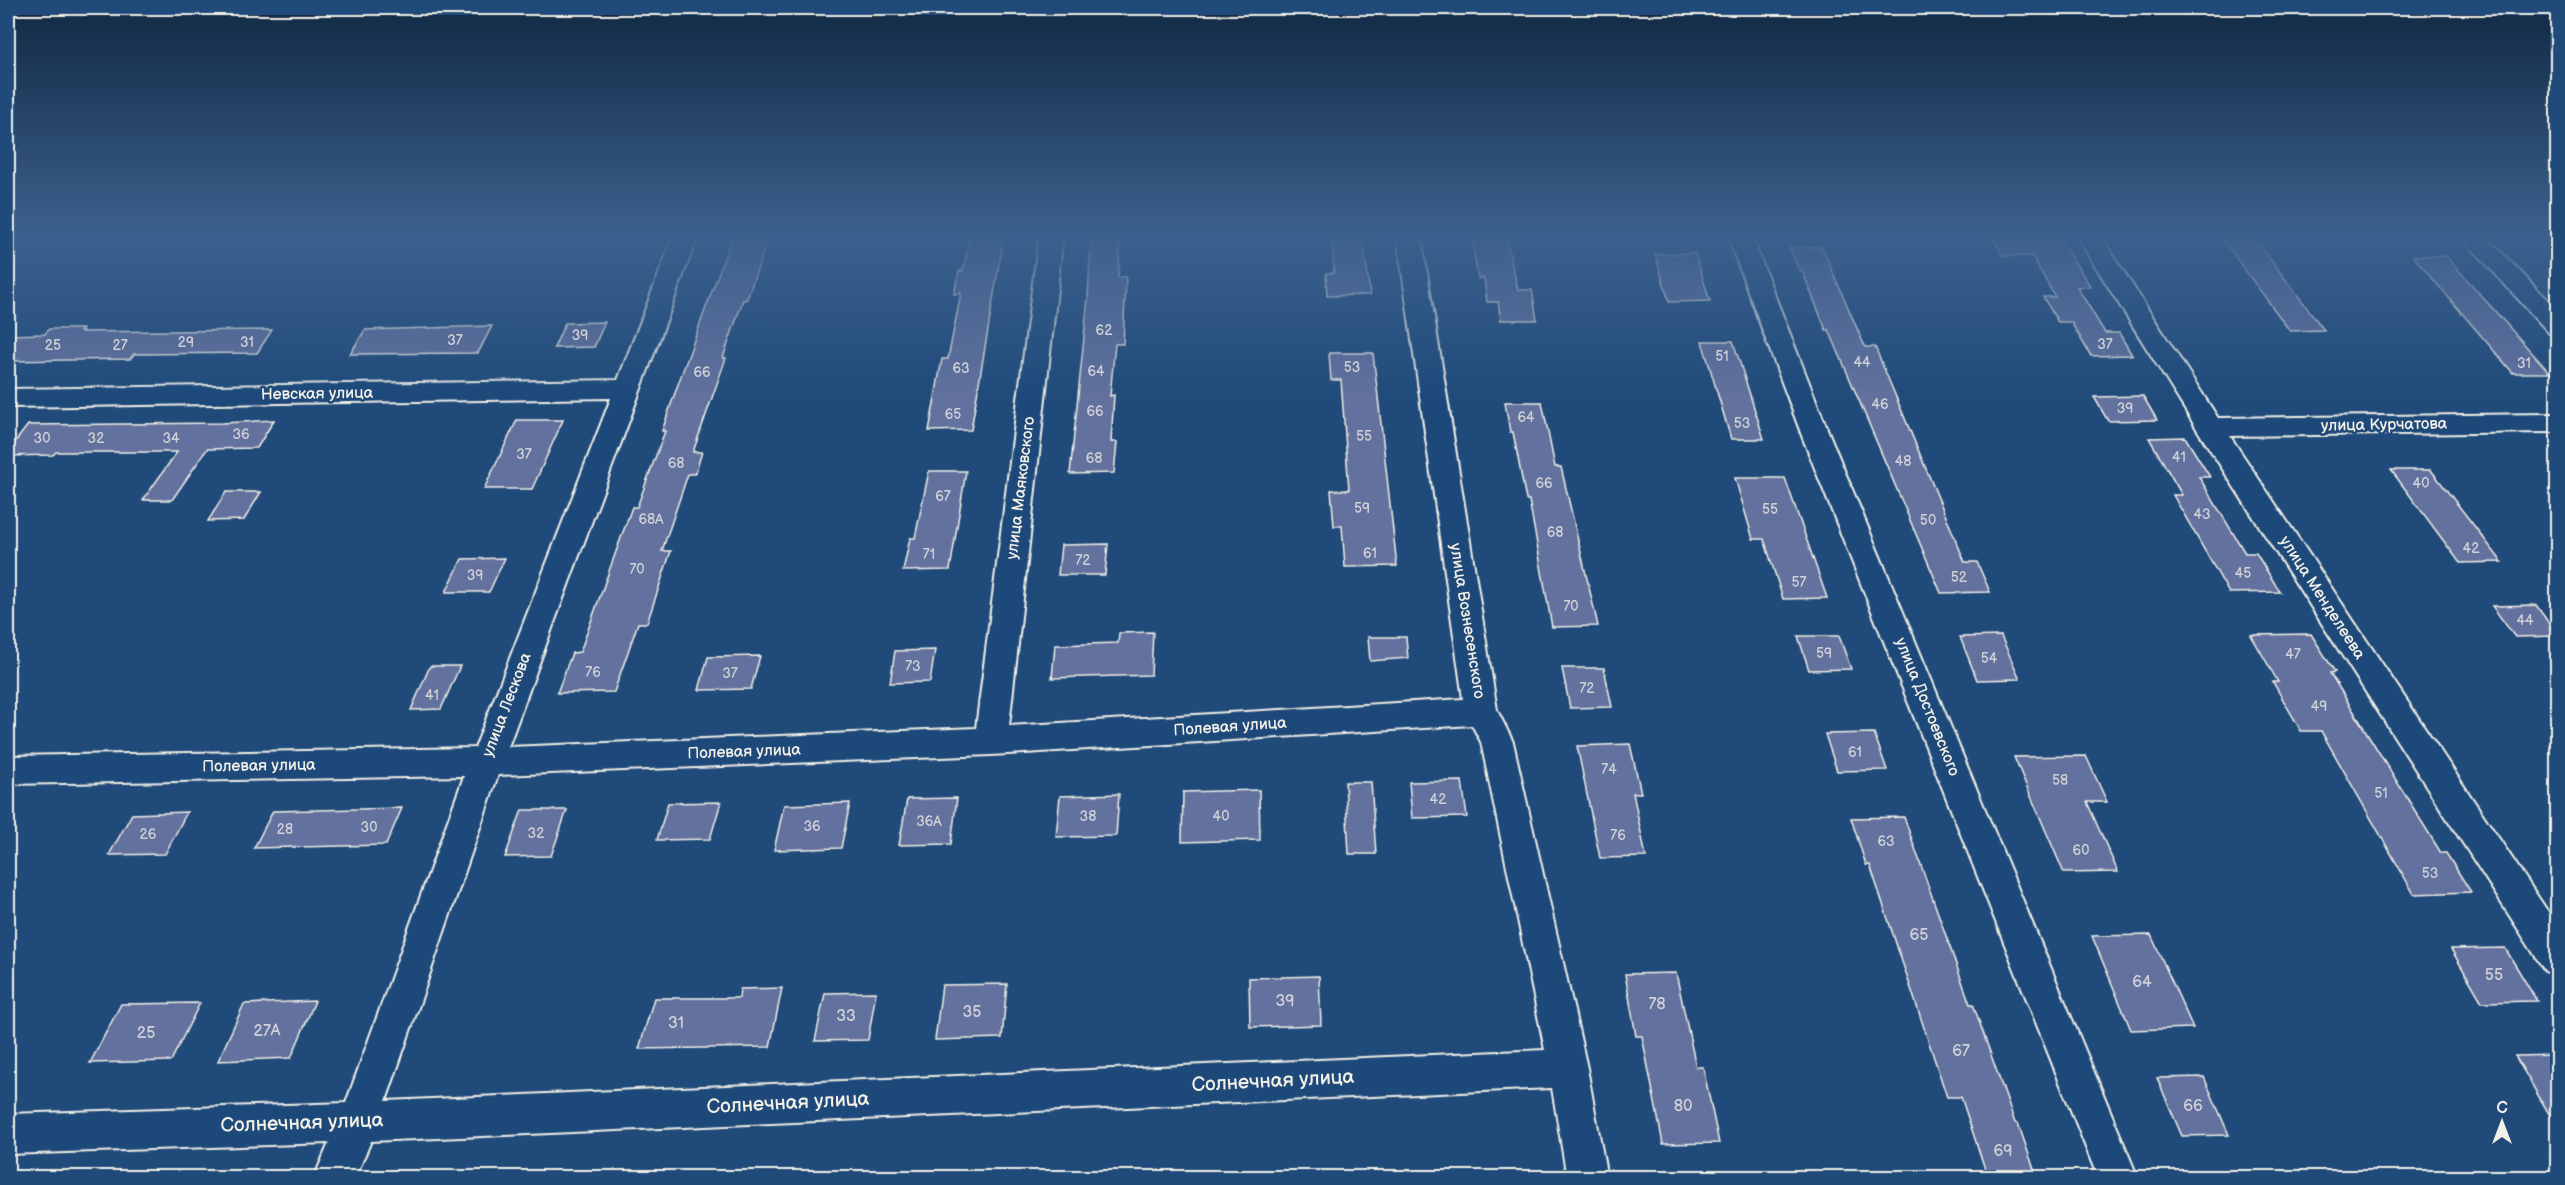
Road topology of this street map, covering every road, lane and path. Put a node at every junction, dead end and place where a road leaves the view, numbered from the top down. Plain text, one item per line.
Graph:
1 (664, 290) edge
2 (1044, 290) edge
3 (1417, 290) edge
4 (1760, 290) edge
5 (2123, 290) edge
6 (2524, 290) edge
7 (2558, 327) edge
8 (626, 389) junction
9 (8, 398) edge
10 (2558, 423) edge
11 (2210, 428) junction
12 (1480, 711) junction
13 (991, 741) junction
14 (486, 762) junction
15 (8, 770) edge
16 (2558, 959) edge
17 (1568, 1068) junction
18 (359, 1122) junction
19 (8, 1134) edge
20 (334, 1178) edge
21 (1587, 1178) edge
22 (2118, 1178) edge

1 - 8 street, улица Лескова
2 - 13 street, улица Маяковского
3 - 12 street, улица Вознесенского
4 - 22 street, улица Достоевского
5 - 11 street, улица Менделеева
6 - 7 street
8 - 9 street, Невская улица
8 - 14 street, улица Лескова
10 - 11 street, улица Курчатова
11 - 16 street, улица Менделеева
12 - 13 street, Полевая улица
12 - 17 street, улица Вознесенского
13 - 14 street, Полевая улица
14 - 15 street, Полевая улица
14 - 18 street, улица Лескова
17 - 18 street, Солнечная улица
17 - 21 street, улица Вознесенского
18 - 19 street, Солнечная улица
18 - 20 street, улица Лескова

